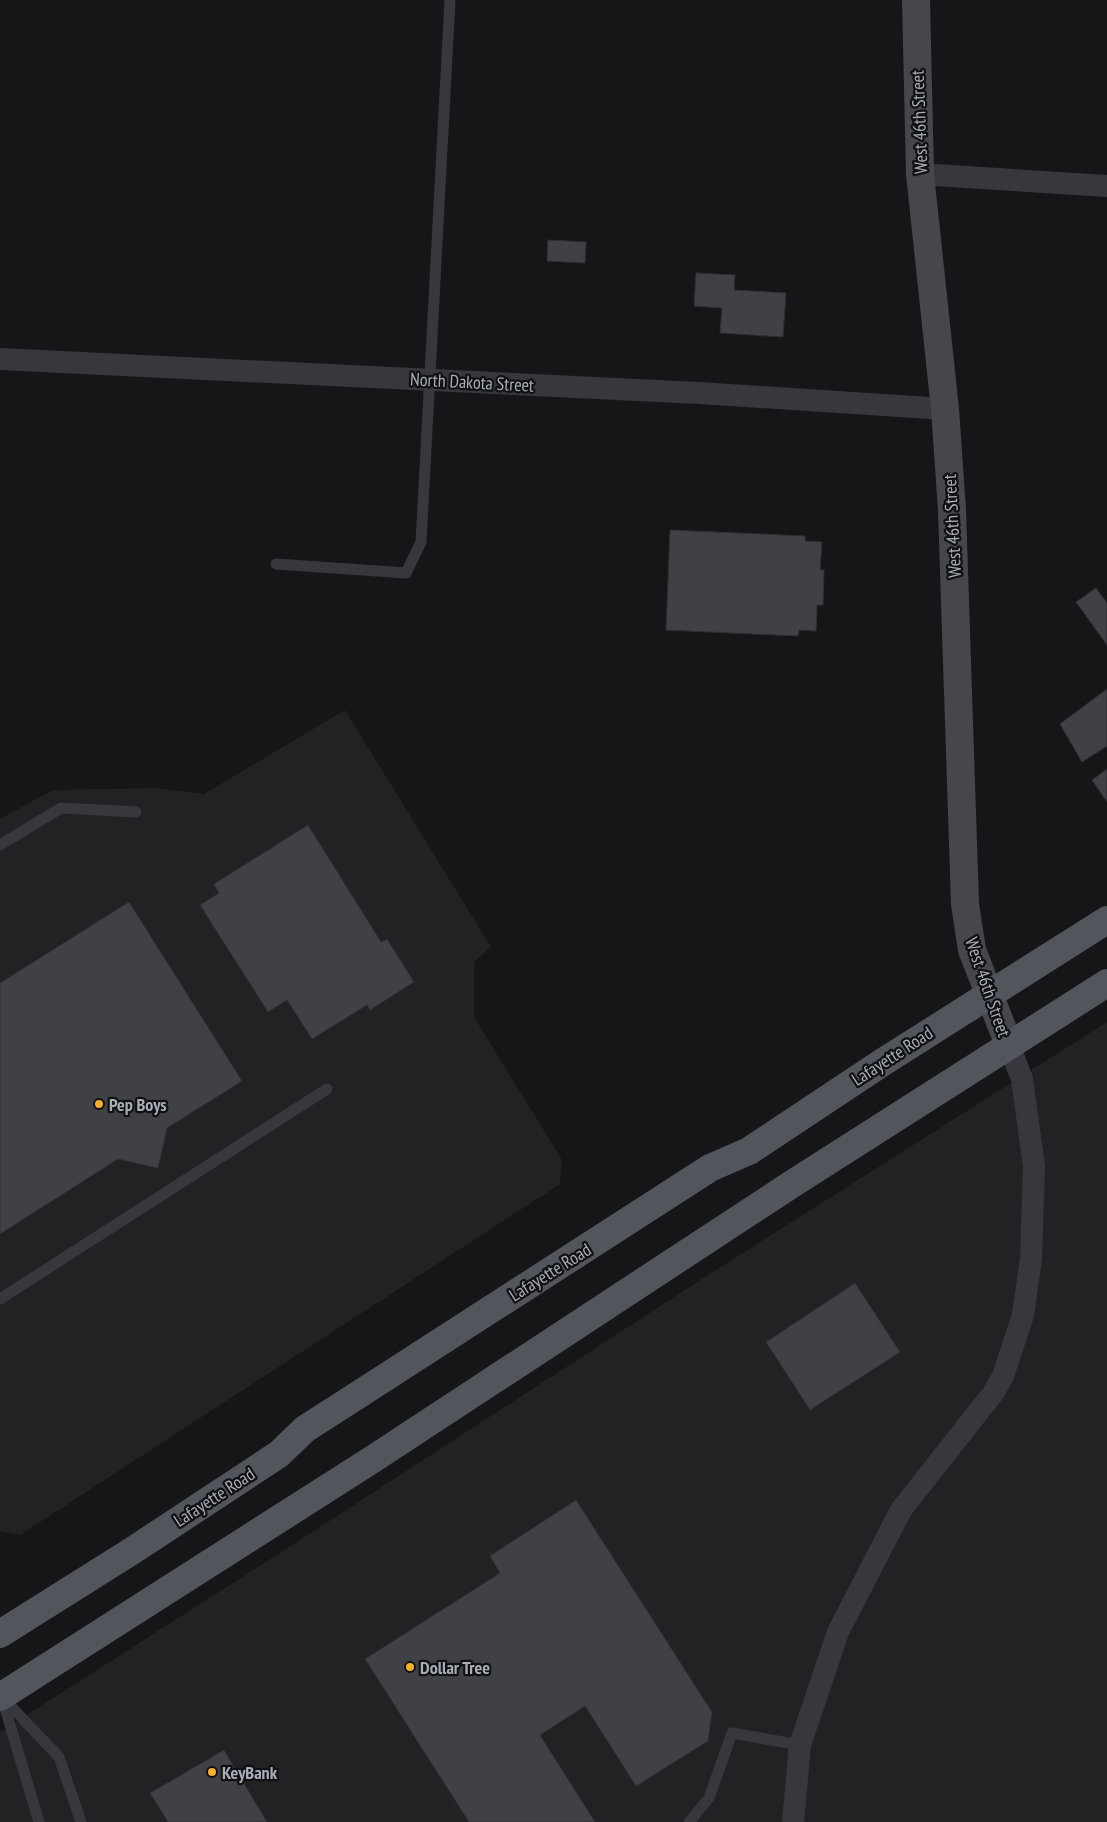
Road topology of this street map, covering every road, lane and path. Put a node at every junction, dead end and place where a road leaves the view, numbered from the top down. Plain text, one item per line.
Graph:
1 (450, 0) edge
2 (916, 0) edge
3 (920, 174) junction
4 (1107, 186) edge
5 (0, 359) edge
6 (430, 380) junction
7 (945, 409) junction
8 (276, 564) dead end
9 (136, 812) dead end
10 (0, 845) edge
11 (1107, 920) edge
12 (1107, 983) edge
13 (989, 994) junction
14 (1009, 1045) junction
15 (327, 1089) dead end
16 (0, 1298) edge
17 (0, 1634) edge
18 (0, 1696) edge
19 (800, 1745) junction
20 (39, 1822) edge
21 (81, 1822) edge
22 (689, 1822) edge
23 (793, 1822) edge

1 - 6 lane
2 - 3 street, West 46th Street
3 - 4 street
3 - 7 street, West 46th Street
5 - 6 street, North Dakota Street
6 - 7 street, North Dakota Street
6 - 8 lane
7 - 13 street, West 46th Street
9 - 10 lane
11 - 13 main road, Lafayette Road
12 - 14 main road
13 - 14 street, West 46th Street
13 - 17 main road, Lafayette Road
14 - 18 main road
14 - 19 street
15 - 16 lane
18 - 20 lane
18 - 21 lane
19 - 22 lane
19 - 23 street

